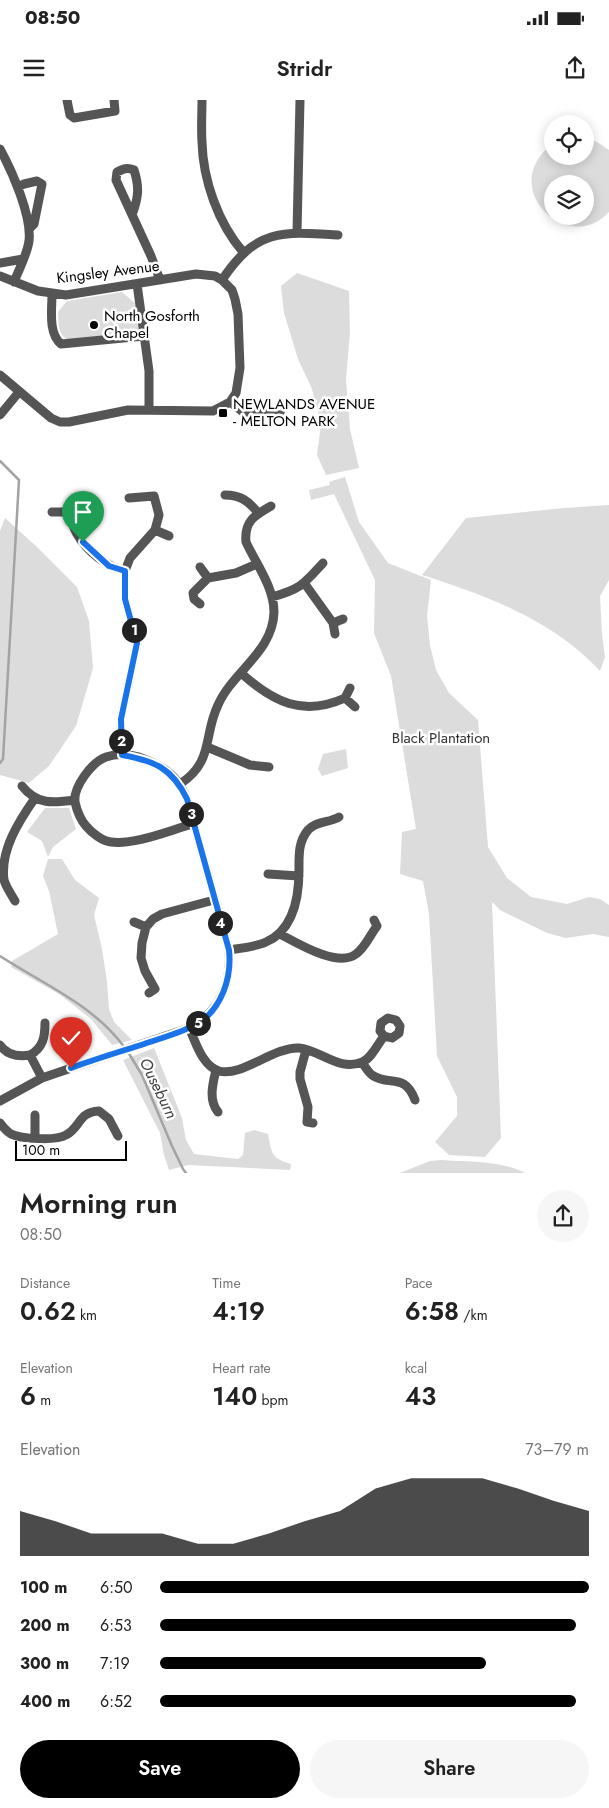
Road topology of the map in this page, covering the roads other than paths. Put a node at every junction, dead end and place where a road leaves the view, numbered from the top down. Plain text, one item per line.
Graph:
1 (67, 100) edge
2 (114, 100) edge
3 (202, 100) edge
4 (300, 100) edge
5 (2, 153) edge
6 (18, 187) junction
7 (132, 215) junction
8 (29, 230) junction
9 (297, 232) junction
10 (338, 234) dead end
11 (243, 252) junction
12 (23, 259) junction
13 (0, 263) edge
14 (0, 276) edge
15 (160, 280) junction
16 (222, 280) junction
17 (14, 282) junction
18 (137, 284) junction
19 (52, 294) junction
20 (144, 336) junction
21 (0, 375) edge
22 (18, 392) junction
23 (230, 402) junction
24 (149, 410) junction
25 (0, 415) edge
26 (281, 415) dead end
27 (225, 495) dead end
28 (129, 498) dead end
29 (88, 502) dead end
30 (271, 506) dead end
31 (52, 512) dead end
32 (68, 512) junction
33 (258, 513) junction
34 (155, 530) junction
35 (169, 536) dead end
36 (324, 563) dead end
37 (257, 564) junction
38 (200, 567) dead end
39 (125, 571) junction
40 (208, 578) junction
41 (305, 584) junction
42 (272, 597) junction
43 (200, 604) dead end
44 (343, 619) dead end
45 (333, 623) junction
46 (335, 634) dead end
47 (241, 673) junction
48 (350, 688) dead end
49 (345, 698) junction
50 (355, 707) dead end
51 (207, 747) junction
52 (122, 755) junction
53 (269, 767) dead end
54 (180, 784) junction
55 (22, 786) dead end
56 (34, 798) junction
57 (75, 800) junction
58 (337, 821) dead end
59 (193, 824) junction
60 (268, 874) dead end
61 (299, 876) junction
62 (2, 880) edge
63 (214, 900) junction
64 (14, 901) dead end
65 (134, 922) dead end
66 (378, 926) dead end
67 (146, 927) junction
68 (280, 934) junction
69 (229, 950) junction
70 (154, 990) dead end
71 (45, 1023) dead end
72 (189, 1028) junction
73 (384, 1036) dead end
74 (1, 1048) edge
75 (306, 1050) junction
76 (30, 1055) junction
77 (362, 1062) junction
78 (216, 1070) junction
79 (42, 1078) junction
80 (415, 1100) dead end
81 (0, 1101) edge
82 (218, 1112) dead end
83 (35, 1115) dead end
84 (0, 1123) edge
85 (308, 1123) dead end
86 (118, 1136) dead end
87 (35, 1138) junction

1 - 2 street
3 - 11 street
4 - 9 street
5 - 6 street
6 - 8 street
6 - 8 street
7 - 7 street
7 - 15 street
8 - 12 street
9 - 10 street
9 - 11 street
11 - 16 street
12 - 13 street
12 - 17 street
14 - 17 street, Kingsley Avenue
15 - 16 street, Kingsley Avenue
15 - 18 street, Kingsley Avenue
16 - 23 street
17 - 19 street, Kingsley Avenue
18 - 19 street, Kingsley Avenue
18 - 20 street
19 - 20 street
20 - 24 street
21 - 22 street
22 - 24 street
22 - 25 street
23 - 24 street
23 - 26 street
27 - 33 street
28 - 34 street
29 - 32 street
30 - 33 street
31 - 32 street
32 - 39 street
33 - 37 street
34 - 35 street
34 - 39 street
36 - 41 street
37 - 40 street
37 - 42 street
38 - 40 street
39 - 52 street
40 - 43 street
41 - 42 street
41 - 45 street
42 - 47 street
44 - 45 street
45 - 46 street
47 - 49 street
47 - 51 street
48 - 49 street
49 - 50 street
51 - 53 street
51 - 54 street
52 - 54 street
52 - 57 street
54 - 59 street
55 - 56 street
56 - 57 street
56 - 62 street
57 - 59 street
58 - 61 street
59 - 63 street
60 - 61 street
61 - 68 street
62 - 64 street
63 - 67 street
63 - 69 street
65 - 67 street
66 - 68 street
67 - 70 street
68 - 69 street
69 - 72 street
71 - 76 street
72 - 78 street
72 - 79 street
73 - 77 street
74 - 76 street
75 - 77 street
75 - 78 street
75 - 85 street
76 - 79 street
77 - 80 street
78 - 82 street
79 - 81 street
83 - 87 street
84 - 87 street
86 - 87 street

